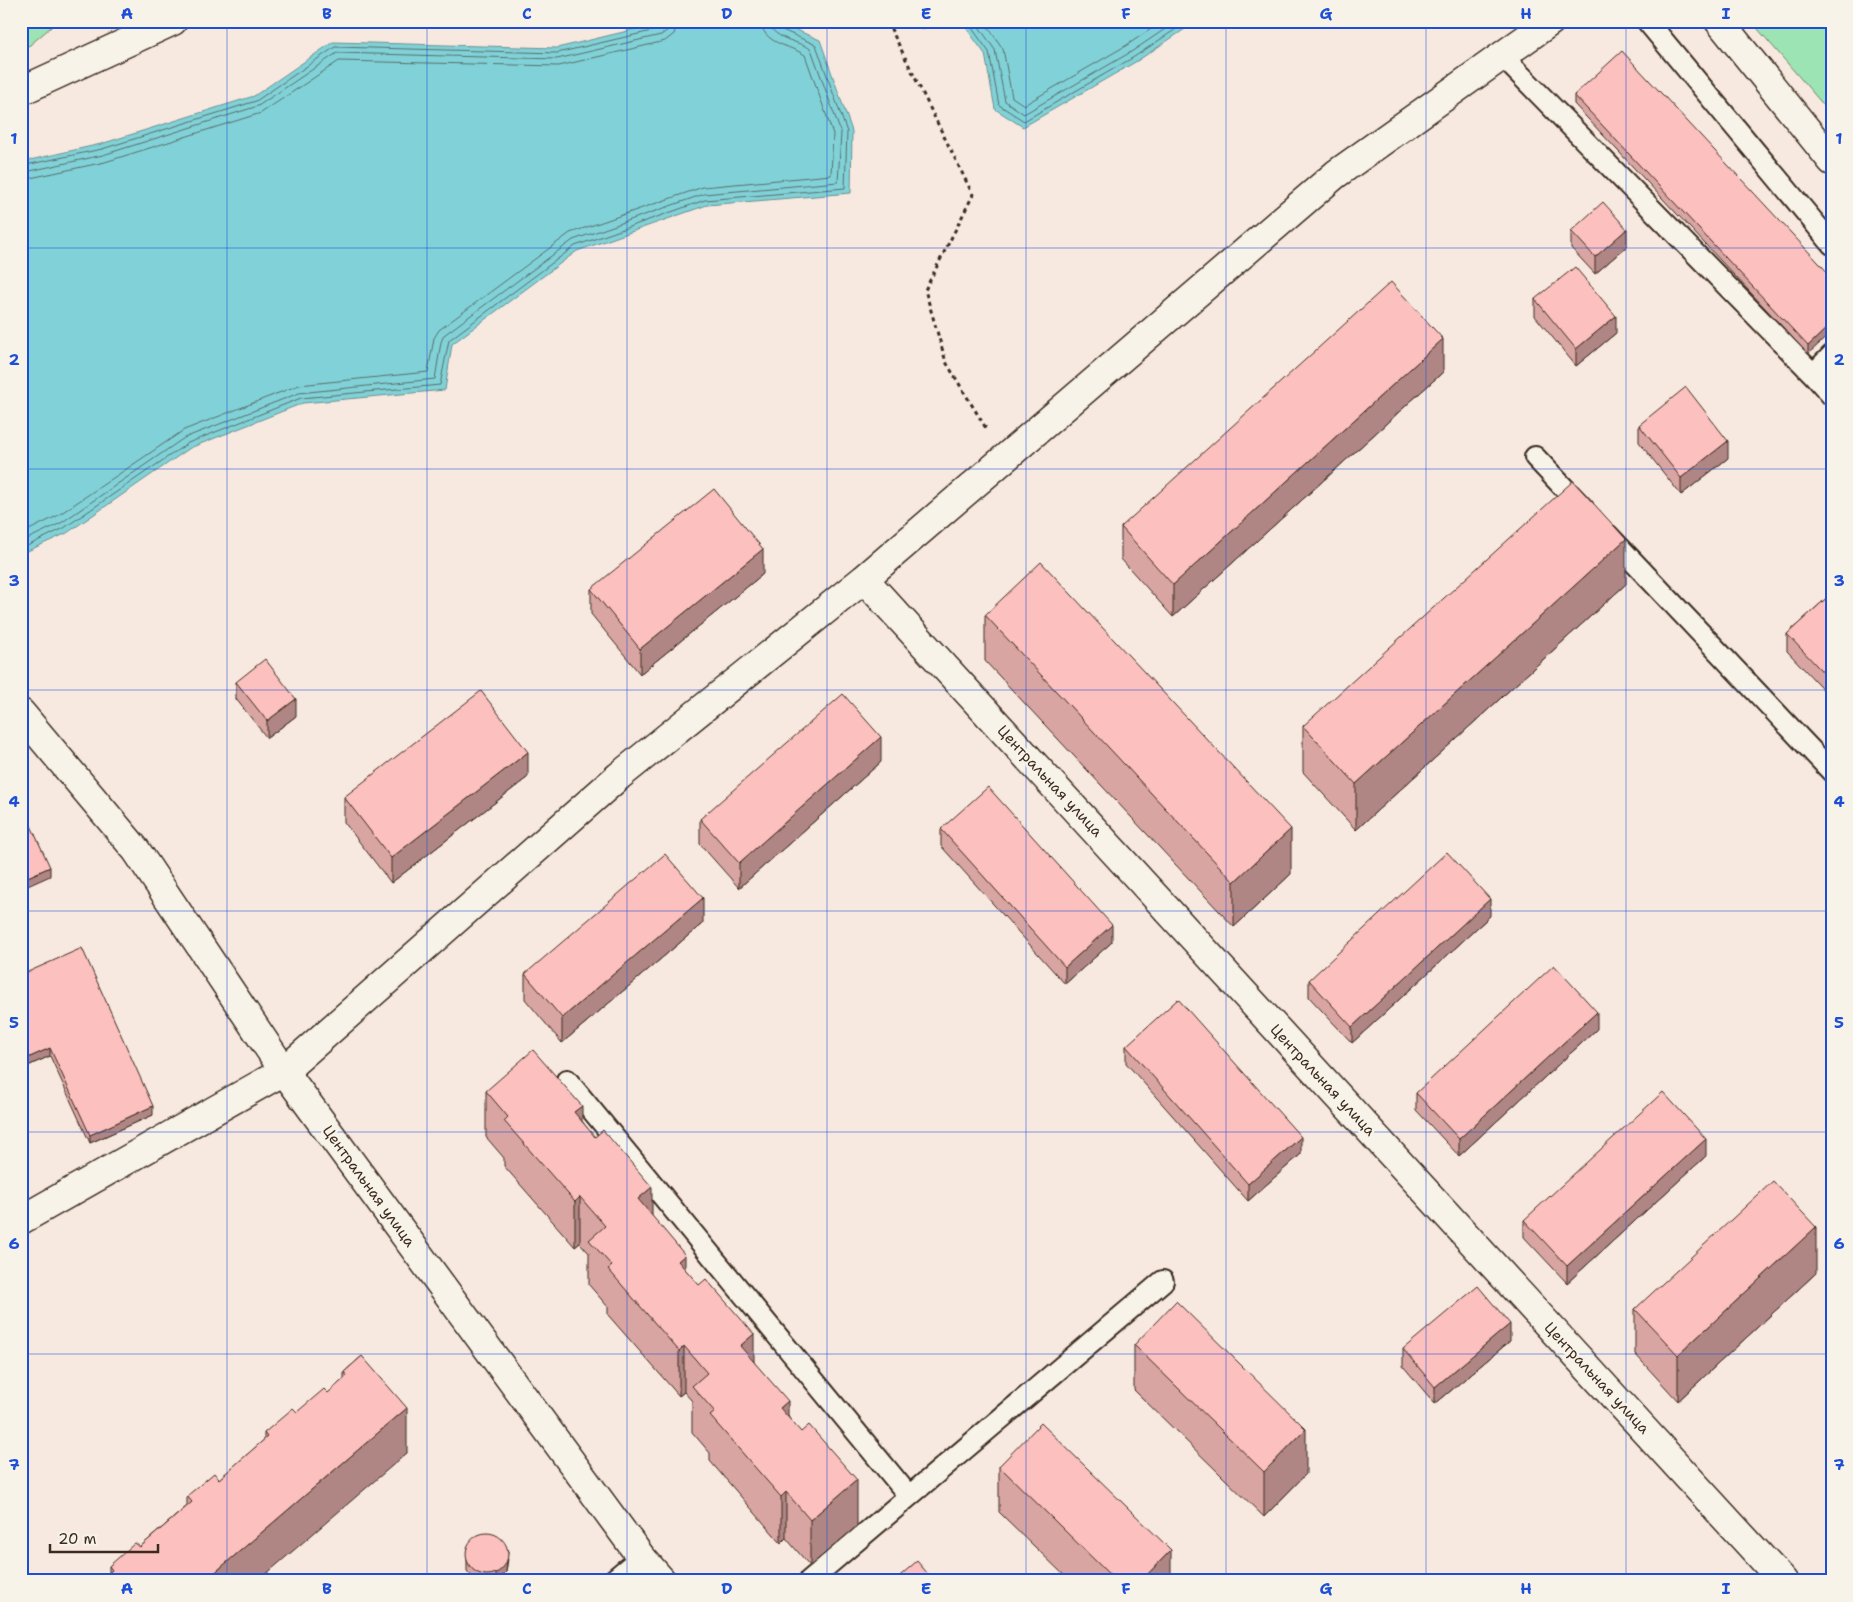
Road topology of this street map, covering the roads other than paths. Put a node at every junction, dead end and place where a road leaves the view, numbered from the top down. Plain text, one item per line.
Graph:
1 (173, 21) edge
2 (1551, 21) edge
3 (1646, 21) edge
4 (1719, 21) edge
5 (1502, 56) junction
6 (21, 91) edge
7 (1832, 161) edge
8 (1832, 244) edge
9 (1832, 355) edge
10 (1813, 374) junction
11 (1832, 396) edge
12 (1535, 457) dead end
13 (864, 579) junction
14 (21, 713) edge
15 (1832, 772) edge
16 (284, 1070) junction
17 (567, 1080) dead end
18 (21, 1220) edge
19 (1163, 1281) dead end
20 (909, 1496) junction
21 (641, 1557) junction
22 (612, 1581) edge
23 (662, 1581) edge
24 (809, 1581) edge
25 (1783, 1581) edge

1 - 6 street
2 - 5 street
3 - 8 lane
4 - 7 street
5 - 10 lane
5 - 13 street
9 - 10 lane
10 - 11 lane
12 - 15 lane
13 - 16 street
13 - 25 street, Центральная улица
14 - 16 street, Центральная улица
16 - 18 street
16 - 21 street, Центральная улица
17 - 20 lane
19 - 20 lane
20 - 24 lane
21 - 22 lane
21 - 23 street, Центральная улица

